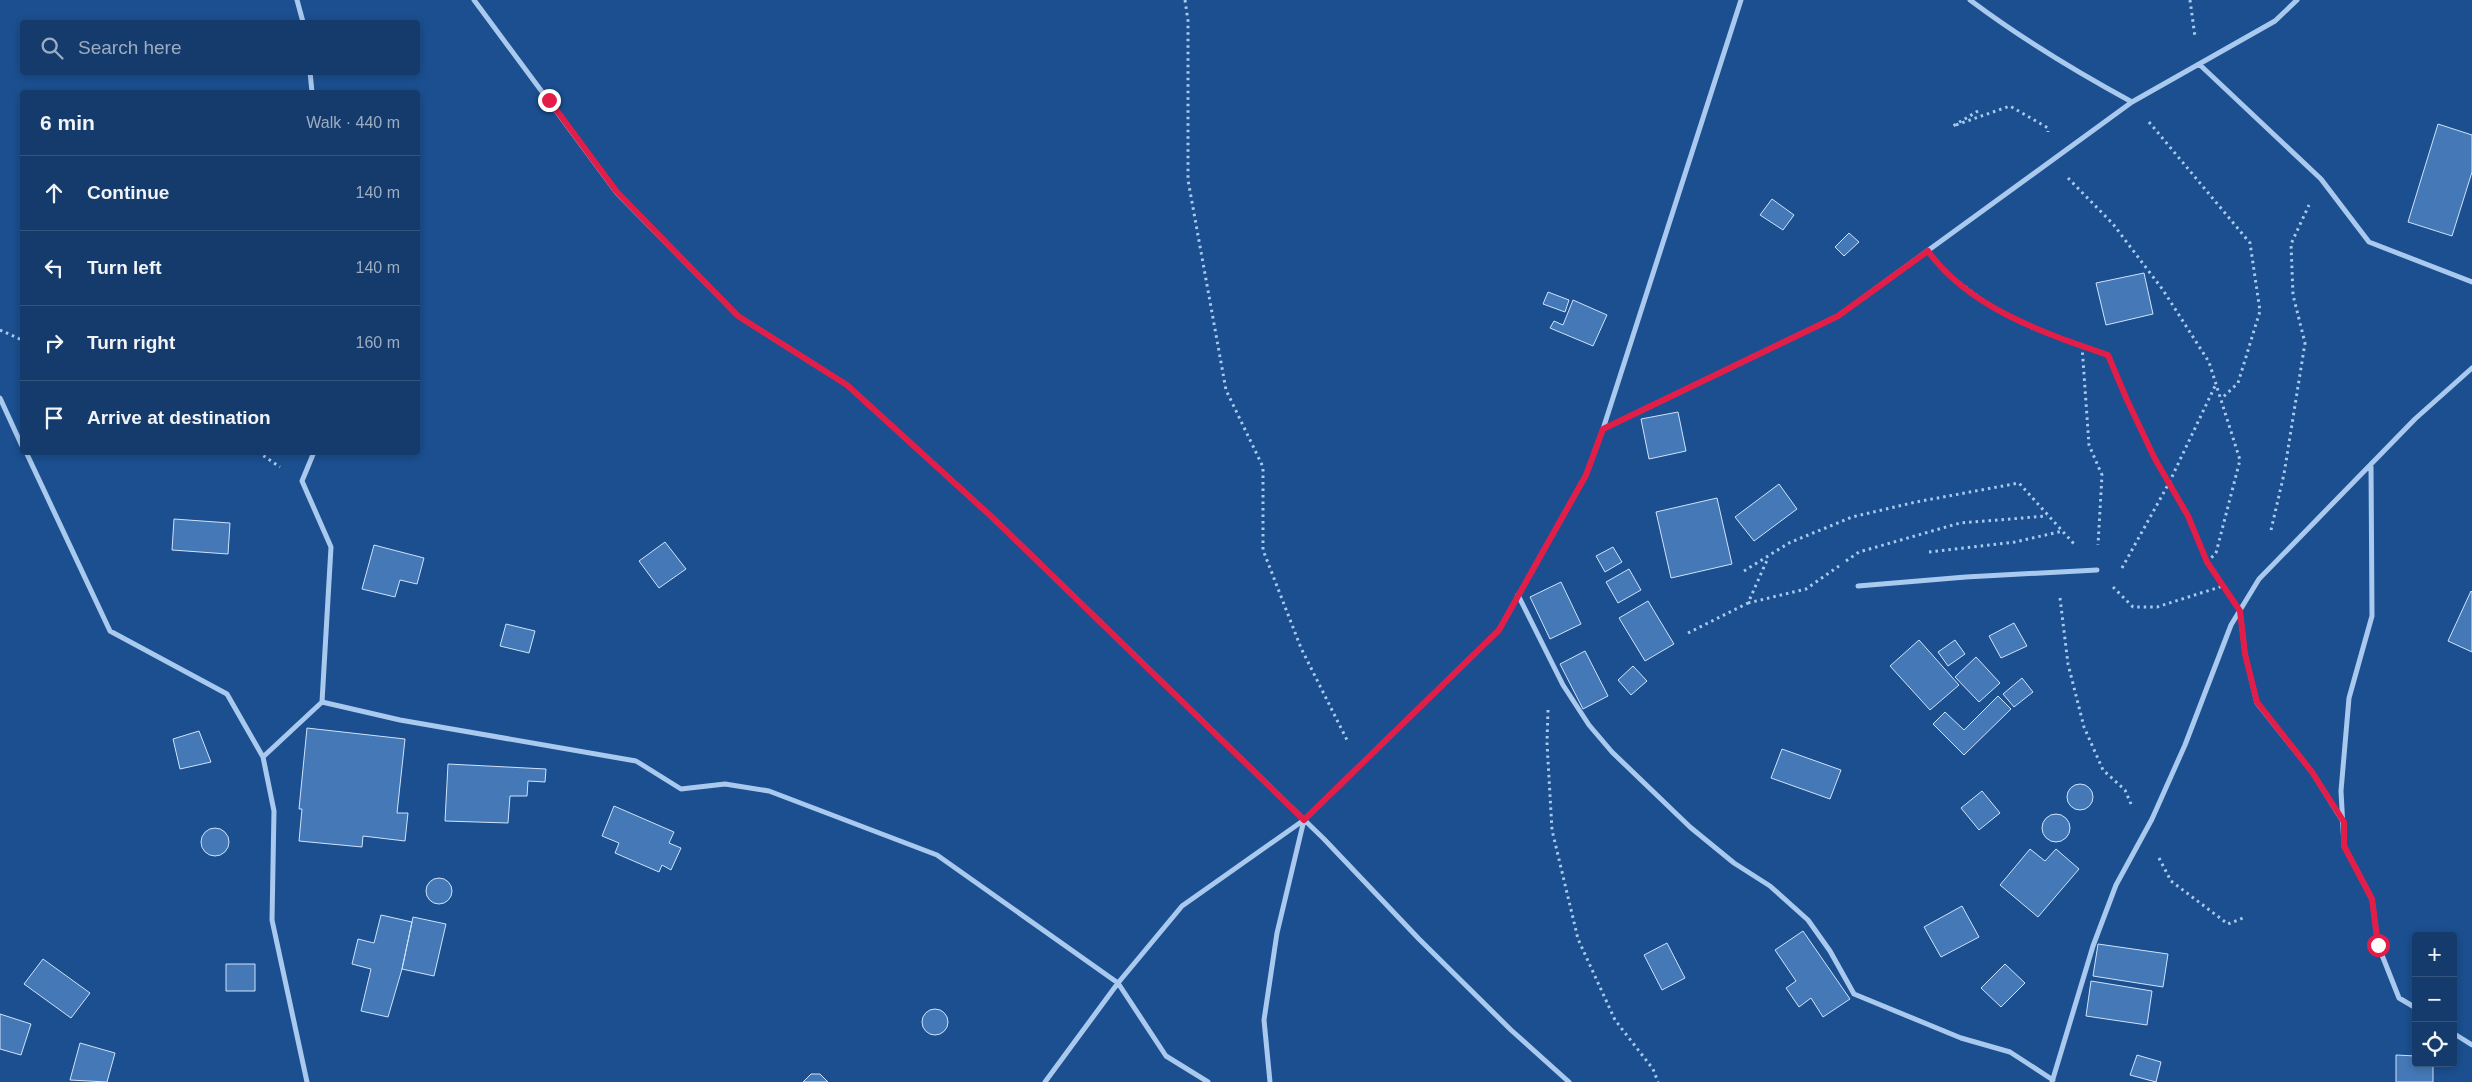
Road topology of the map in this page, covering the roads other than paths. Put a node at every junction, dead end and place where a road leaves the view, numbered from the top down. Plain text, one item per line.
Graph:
1 (297, 0) edge
2 (474, 0) edge
3 (1741, 0) edge
4 (1970, 0) edge
5 (2297, 0) edge
6 (302, 20) edge
7 (2199, 64) junction
8 (310, 75) edge
9 (312, 90) edge
10 (2132, 102) junction
11 (2472, 282) edge
12 (2472, 368) edge
13 (0, 398) edge
14 (1603, 429) junction
15 (20, 442) edge
16 (27, 455) edge
17 (313, 455) edge
18 (2371, 464) junction
19 (2097, 570) road end
20 (1858, 586) dead end
21 (1518, 595) junction
22 (2240, 611) junction
23 (322, 702) junction
24 (264, 757) junction
25 (1304, 820) junction
26 (2344, 822) junction
27 (1118, 983) junction
28 (2412, 1006) edge
29 (2457, 1036) edge
30 (2472, 1045) edge
31 (2052, 1081) edge
32 (308, 1082) edge
33 (1045, 1082) edge
34 (1208, 1082) edge
35 (1270, 1082) edge
36 (1569, 1082) edge

1 - 6 street
2 - 25 street
3 - 14 street
4 - 10 street
5 - 7 street
7 - 10 street
7 - 11 street
8 - 9 street
10 - 14 street
12 - 18 street
13 - 15 street
14 - 21 street
16 - 24 street
17 - 23 street
18 - 22 street
18 - 26 street
19 - 20 street
21 - 25 street
21 - 31 street
22 - 26 street
22 - 31 street
23 - 24 street
23 - 27 street
24 - 32 street
25 - 27 street
25 - 35 street
25 - 36 street
26 - 28 street
27 - 33 street
27 - 34 street
29 - 30 street

